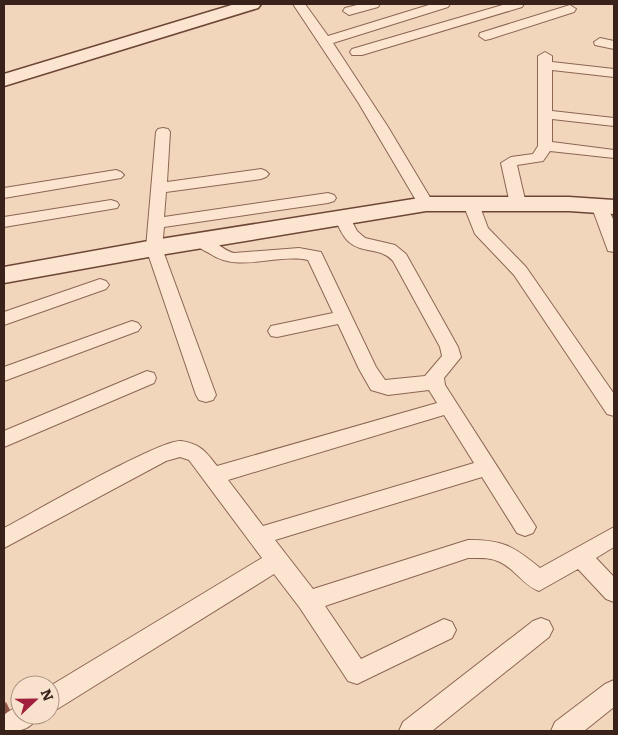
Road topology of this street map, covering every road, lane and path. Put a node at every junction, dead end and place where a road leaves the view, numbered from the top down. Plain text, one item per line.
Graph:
1 (221, 4) edge
2 (252, 4) edge
3 (299, 4) edge
4 (374, 4) edge
5 (441, 4) edge
6 (518, 4) edge
7 (570, 9) dead end
8 (349, 11) dead end
9 (463, 21) junction
10 (484, 36) junction
11 (325, 41) junction
12 (600, 42) dead end
13 (614, 44) edge
14 (500, 46) dead end
15 (357, 52) dead end
16 (4, 71) edge
17 (614, 73) edge
18 (4, 80) edge
19 (544, 114) junction
20 (614, 122) edge
21 (162, 132) dead end
22 (545, 146) junction
23 (614, 154) edge
24 (261, 174) dead end
25 (116, 175) dead end
26 (159, 188) junction
27 (4, 193) edge
28 (328, 198) dead end
29 (426, 204) junction
30 (472, 204) junction
31 (518, 204) junction
32 (111, 205) dead end
33 (607, 206) edge
34 (342, 218) junction
35 (4, 222) edge
36 (156, 223) junction
37 (202, 240) junction
38 (614, 247) edge
39 (154, 248) junction
40 (4, 276) edge
41 (100, 285) dead end
42 (343, 317) junction
43 (4, 319) edge
44 (132, 327) dead end
45 (277, 331) dead end
46 (4, 374) edge
47 (147, 378) dead end
48 (435, 382) junction
49 (206, 395) dead end
50 (448, 407) junction
51 (614, 409) edge
52 (6, 433) edge
53 (487, 467) junction
54 (214, 476) junction
55 (525, 527) dead end
56 (259, 536) junction
57 (614, 536) edge
58 (4, 539) edge
59 (580, 557) junction
60 (278, 560) junction
61 (614, 592) edge
62 (308, 601) junction
63 (542, 629) dead end
64 (444, 630) dead end
65 (614, 692) edge
66 (60, 694) edge
67 (412, 731) edge
68 (564, 731) edge

1 - 16 street
2 - 18 street
3 - 11 street
4 - 8 street
5 - 9 street
5 - 11 street
6 - 9 street
7 - 10 street
9 - 10 street
9 - 15 street
10 - 14 street
11 - 29 street
12 - 13 street
17 - 19 street
19 - 20 street
19 - 22 street
21 - 26 street
22 - 23 street
22 - 31 street
24 - 26 street
25 - 27 street
26 - 36 street
28 - 36 street
29 - 30 street
29 - 34 street
30 - 31 street
30 - 51 street
31 - 33 street
32 - 35 street
33 - 38 street
34 - 37 street
34 - 48 street
36 - 39 street
37 - 39 street
37 - 42 street
39 - 40 street
39 - 49 street
41 - 43 street
42 - 45 street
42 - 48 street
44 - 46 street
47 - 52 street
48 - 50 street
50 - 53 street
50 - 54 street
53 - 55 street
53 - 56 street
54 - 56 street
54 - 58 street
56 - 60 street
57 - 59 street
59 - 61 street
59 - 62 street
60 - 62 street
60 - 66 street
62 - 64 street
63 - 67 street
65 - 68 street

